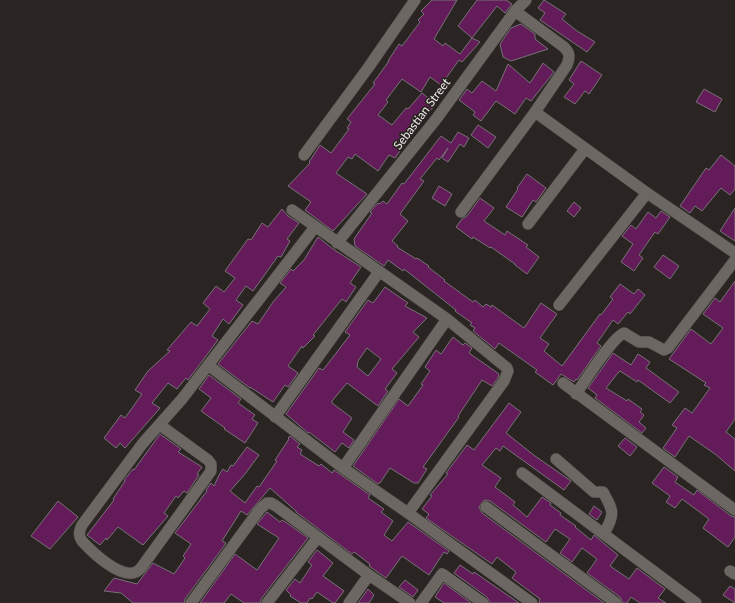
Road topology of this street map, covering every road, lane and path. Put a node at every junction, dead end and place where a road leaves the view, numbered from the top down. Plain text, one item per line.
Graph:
1 (415, 0) edge
2 (519, 4) edge
3 (534, 112) junction
4 (585, 149) junction
5 (304, 155) dead end
6 (647, 194) junction
7 (292, 210) dead end
8 (461, 212) dead end
9 (528, 224) dead end
10 (315, 227) junction
11 (337, 243) junction
12 (735, 253) edge
13 (735, 260) edge
14 (379, 272) junction
15 (559, 306) dead end
16 (447, 320) junction
17 (208, 365) junction
18 (563, 384) dead end
19 (576, 394) junction
20 (275, 417) junction
21 (160, 424) junction
22 (556, 459) dead end
23 (344, 468) junction
24 (522, 473) dead end
25 (486, 507) dead end
26 (735, 510) edge
27 (408, 513) junction
28 (604, 534) junction
29 (318, 537) junction
30 (369, 575) junction
31 (191, 603) edge
32 (267, 603) edge
33 (349, 603) edge
34 (410, 603) edge
35 (421, 603) edge
36 (483, 603) edge
37 (532, 603) edge
38 (616, 603) edge
39 (696, 603) edge

1 - 5 street
2 - 3 street
2 - 11 street, Sebastian Street
3 - 4 street
3 - 8 street
4 - 6 street
4 - 9 street
6 - 12 street
6 - 15 street
7 - 10 street
10 - 11 street
10 - 17 street
11 - 14 street
13 - 19 street
14 - 16 street
14 - 20 street
16 - 23 street
16 - 27 street
17 - 20 street
17 - 21 street
18 - 19 street
19 - 26 street
20 - 23 street
21 - 21 street
22 - 28 street
23 - 27 street
24 - 28 street
25 - 38 street
27 - 37 street
28 - 39 street
29 - 30 street
29 - 31 street
29 - 32 street
30 - 33 street
30 - 34 street
35 - 36 street

